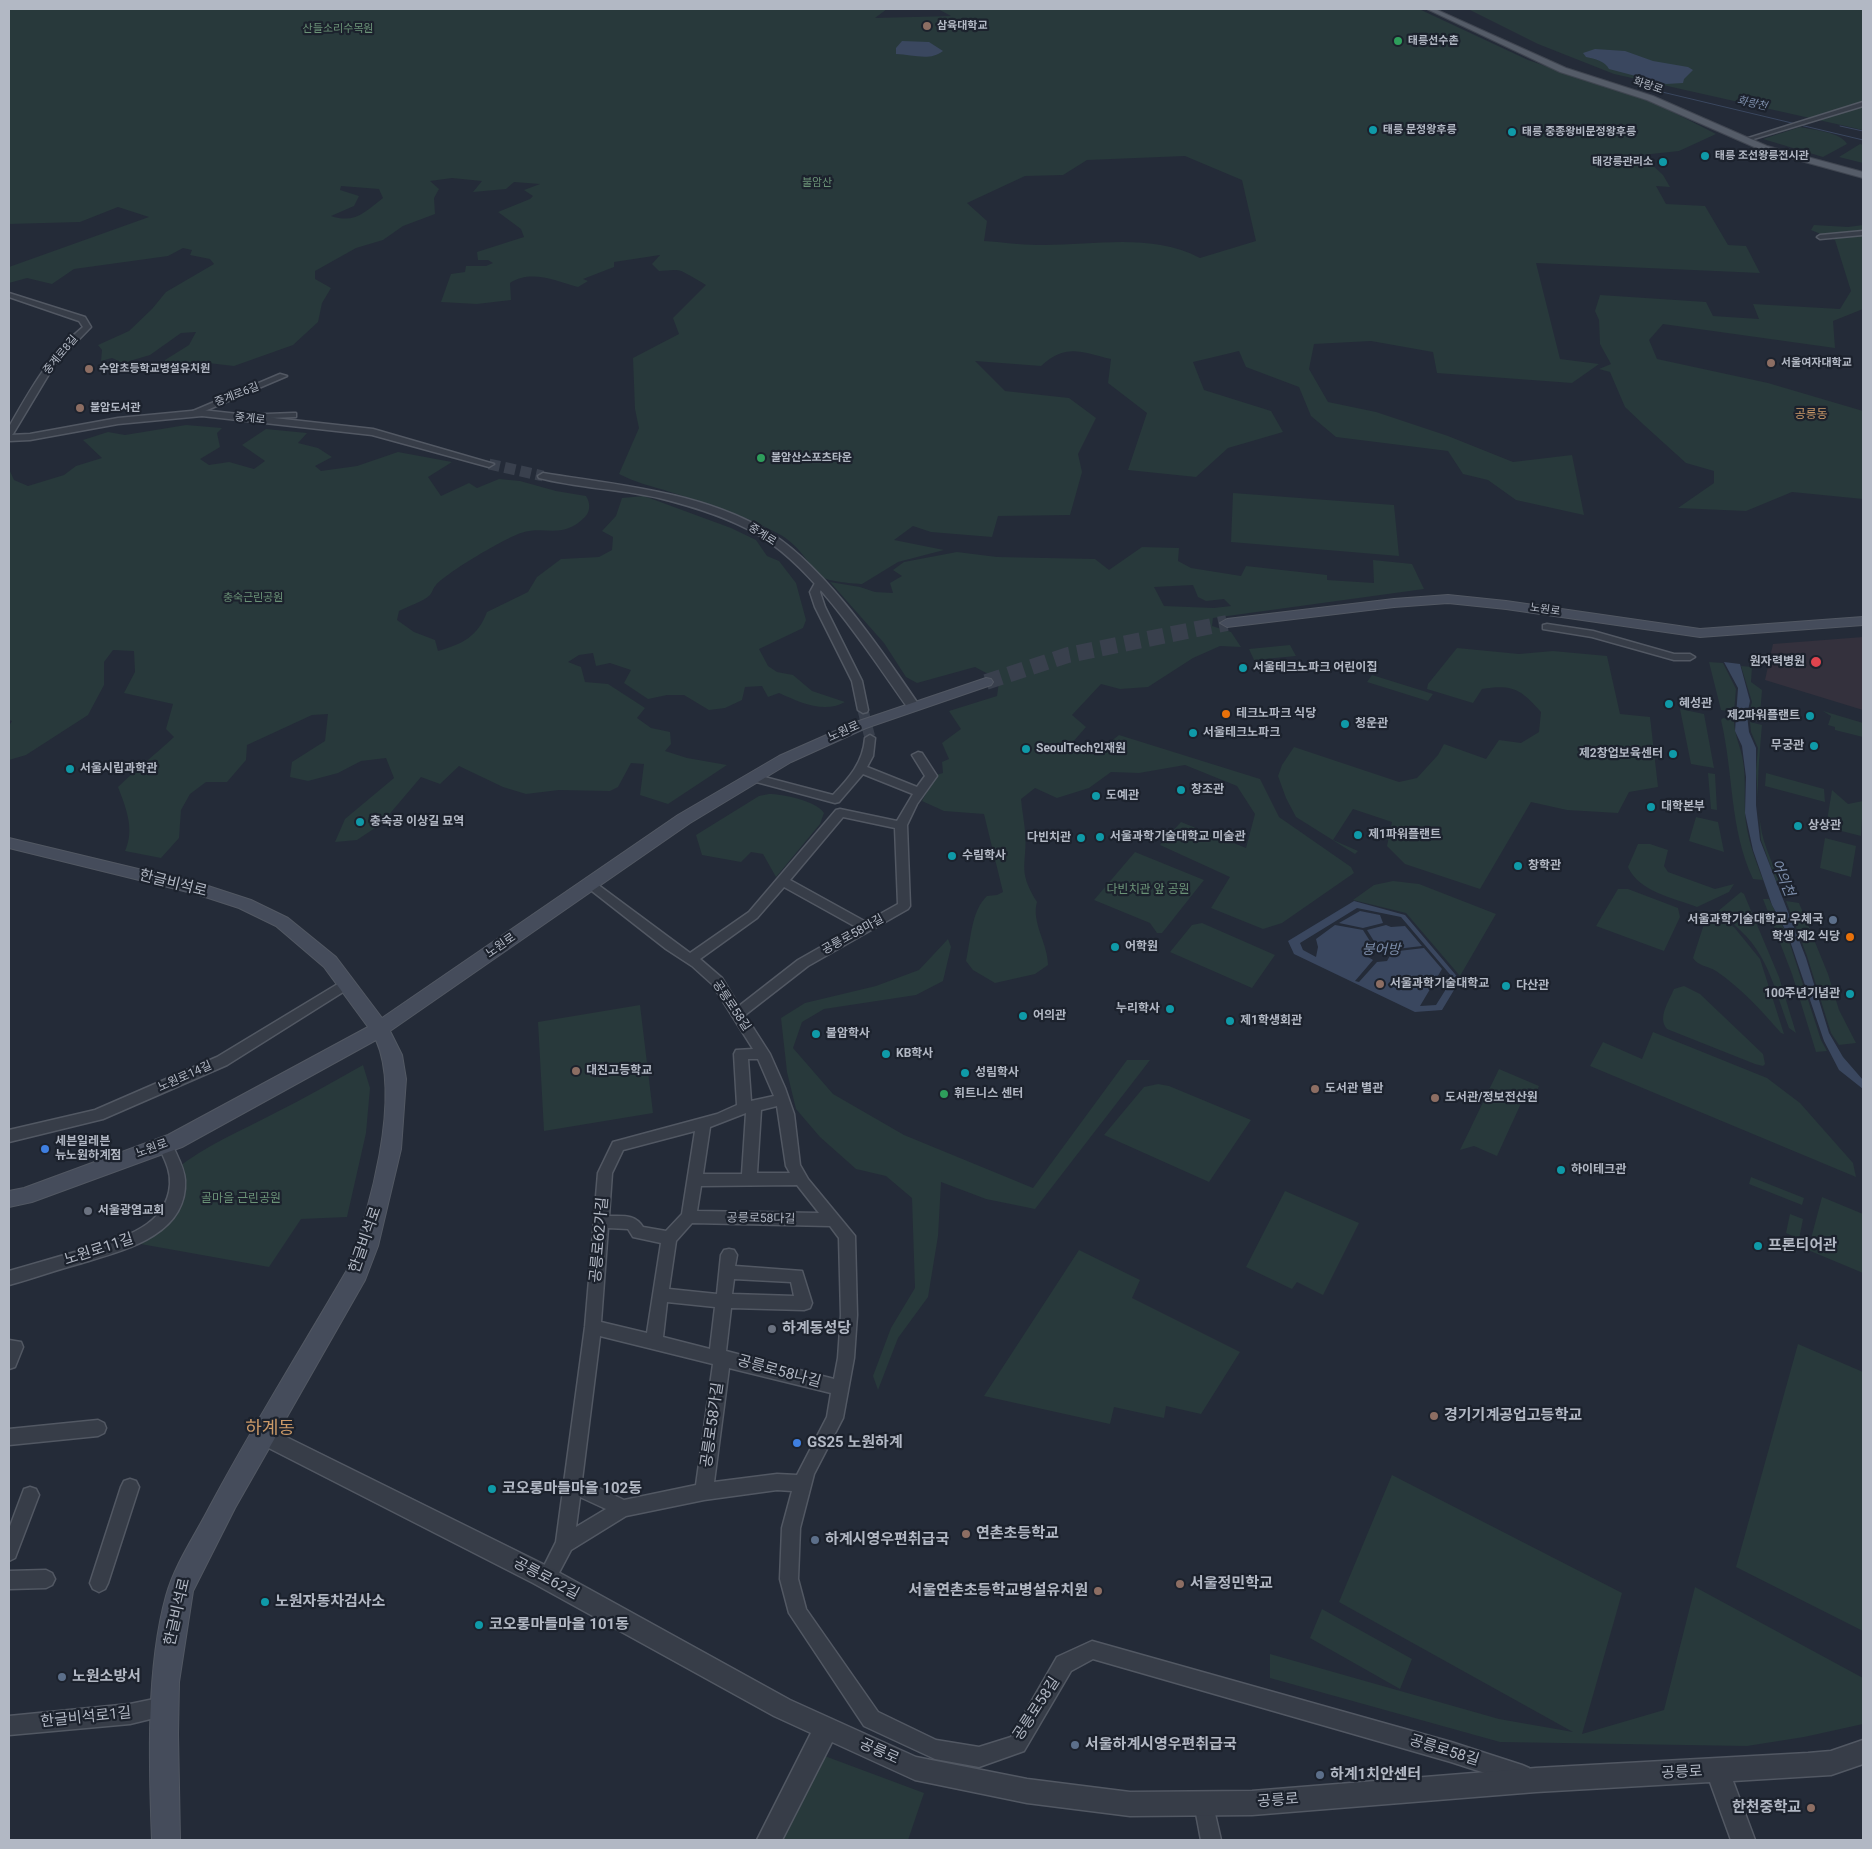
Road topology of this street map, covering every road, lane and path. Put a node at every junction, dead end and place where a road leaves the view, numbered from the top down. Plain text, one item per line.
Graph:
1 (1430, 9) edge
2 (1436, 9) edge
3 (1863, 104) edge
4 (1748, 139) junction
5 (1863, 174) edge
6 (1863, 233) edge
7 (1820, 237) dead end
8 (9, 295) edge
9 (283, 376) dead end
10 (190, 414) junction
11 (293, 414) dead end
12 (242, 417) junction
13 (9, 434) edge
14 (9, 438) edge
15 (489, 464) tunnel mouth
16 (543, 476) tunnel mouth
17 (818, 585) junction
18 (1863, 621) edge
19 (1227, 623) tunnel mouth
20 (1547, 627) dead end
21 (1690, 657) dead end
22 (986, 682) tunnel mouth
23 (913, 705) junction
24 (863, 710) tunnel mouth
25 (870, 738) tunnel mouth
26 (918, 755) dead end
27 (861, 769) junction
28 (753, 778) junction
29 (920, 792) junction
30 (835, 799) junction
31 (840, 813) junction
32 (901, 825) junction
33 (9, 843) edge
34 (782, 881) junction
35 (589, 884) junction
36 (866, 927) junction
37 (690, 959) junction
38 (346, 984) junction
39 (738, 1014) junction
40 (380, 1029) junction
41 (762, 1054) junction
42 (782, 1100) junction
43 (749, 1107) junction
44 (702, 1124) junction
45 (9, 1136) edge
46 (165, 1144) junction
47 (748, 1179) junction
48 (800, 1179) junction
49 (695, 1180) junction
50 (9, 1198) edge
51 (689, 1217) junction
52 (833, 1220) junction
53 (601, 1222) junction
54 (669, 1238) junction
55 (729, 1255) dead end
56 (727, 1272) junction
57 (9, 1278) edge
58 (660, 1295) junction
59 (724, 1301) junction
60 (593, 1327) junction
61 (654, 1341) junction
62 (9, 1347) edge
63 (720, 1357) junction
64 (9, 1362) edge
65 (840, 1388) junction
66 (98, 1428) dead end
67 (264, 1434) junction
68 (9, 1438) edge
69 (802, 1483) junction
70 (573, 1485) junction
71 (130, 1487) dead end
72 (704, 1492) junction
73 (30, 1495) dead end
74 (623, 1508) junction
75 (565, 1544) junction
76 (9, 1552) edge
77 (547, 1578) junction
78 (46, 1579) dead end
79 (9, 1580) edge
80 (99, 1584) dead end
81 (164, 1707) junction
82 (9, 1726) edge
83 (826, 1728) junction
84 (1863, 1752) edge
85 (1718, 1771) junction
86 (1536, 1780) junction
87 (1204, 1804) junction
88 (166, 1840) edge
89 (769, 1840) edge
90 (1211, 1840) edge
91 (1743, 1840) edge

1 - 4 main road, 화랑로
2 - 4 main road, 화랑로
3 - 4 street
4 - 5 main road, 화랑로
6 - 7 street
8 - 13 street, 중계로8길
9 - 10 street, 중계로6길
10 - 12 street, 중계로
10 - 14 street, 중계로
11 - 12 street
12 - 15 street, 중계로
16 - 17 street, 중계로
17 - 23 street, 중계로
17 - 24 street, 노원로
18 - 19 main road, 노원로
20 - 21 street
22 - 23 main road, 노원로
23 - 28 main road, 노원로
25 - 27 street
26 - 29 street
27 - 29 street
27 - 30 street
28 - 30 street
28 - 35 main road, 노원로
29 - 32 street
30 - 31 street
31 - 32 street
31 - 34 street
32 - 36 street, 공릉로58마길
33 - 38 main road, 한글비석로
34 - 36 street
34 - 37 street
35 - 37 street, 공릉로58길
35 - 40 main road, 노원로
36 - 39 street, 공릉로58마길
37 - 39 street, 공릉로58길
38 - 40 main road, 한글비석로
38 - 45 street, 노원로14길
39 - 41 street, 공릉로58길
40 - 46 main road, 노원로
40 - 67 main road, 한글비석로
41 - 42 street, 공릉로58길
41 - 43 street
42 - 43 street, 공릉로62가길
42 - 48 street, 공릉로58길
43 - 44 street, 공릉로62가길
43 - 47 street
44 - 49 street
44 - 53 street, 공릉로62가길
46 - 50 main road, 노원로
46 - 57 street, 노원로11길
47 - 48 street
47 - 49 street
48 - 52 street, 공릉로58길
49 - 51 street
51 - 52 street, 공릉로58다길
51 - 54 street
52 - 65 street, 공릉로58길
53 - 54 street
53 - 60 street, 공릉로62가길
54 - 58 street
55 - 56 street
56 - 59 street
56 - 59 street
58 - 59 street
58 - 61 street
59 - 63 street
60 - 61 street, 공릉로58나길
60 - 70 street, 공릉로62가길
61 - 63 street, 공릉로58나길
62 - 64 street
63 - 65 street, 공릉로58나길
63 - 72 street, 공릉로58가길
65 - 69 street, 공릉로58길
66 - 68 street
67 - 77 street, 공릉로62길
67 - 81 main road, 한글비석로
69 - 72 street
69 - 86 street, 공릉로58길
70 - 74 street
70 - 75 street, 공릉로62가길
71 - 80 street
72 - 74 street
73 - 76 street
74 - 75 street
75 - 77 street, 공릉로62가길
77 - 83 street, 공릉로62길
78 - 79 street
81 - 82 street, 한글비석로1길
81 - 88 main road, 한글비석로
83 - 87 street, 공릉로
83 - 89 street
84 - 85 street, 공릉로
85 - 86 street, 공릉로
85 - 91 street
86 - 87 street, 공릉로
87 - 90 street

